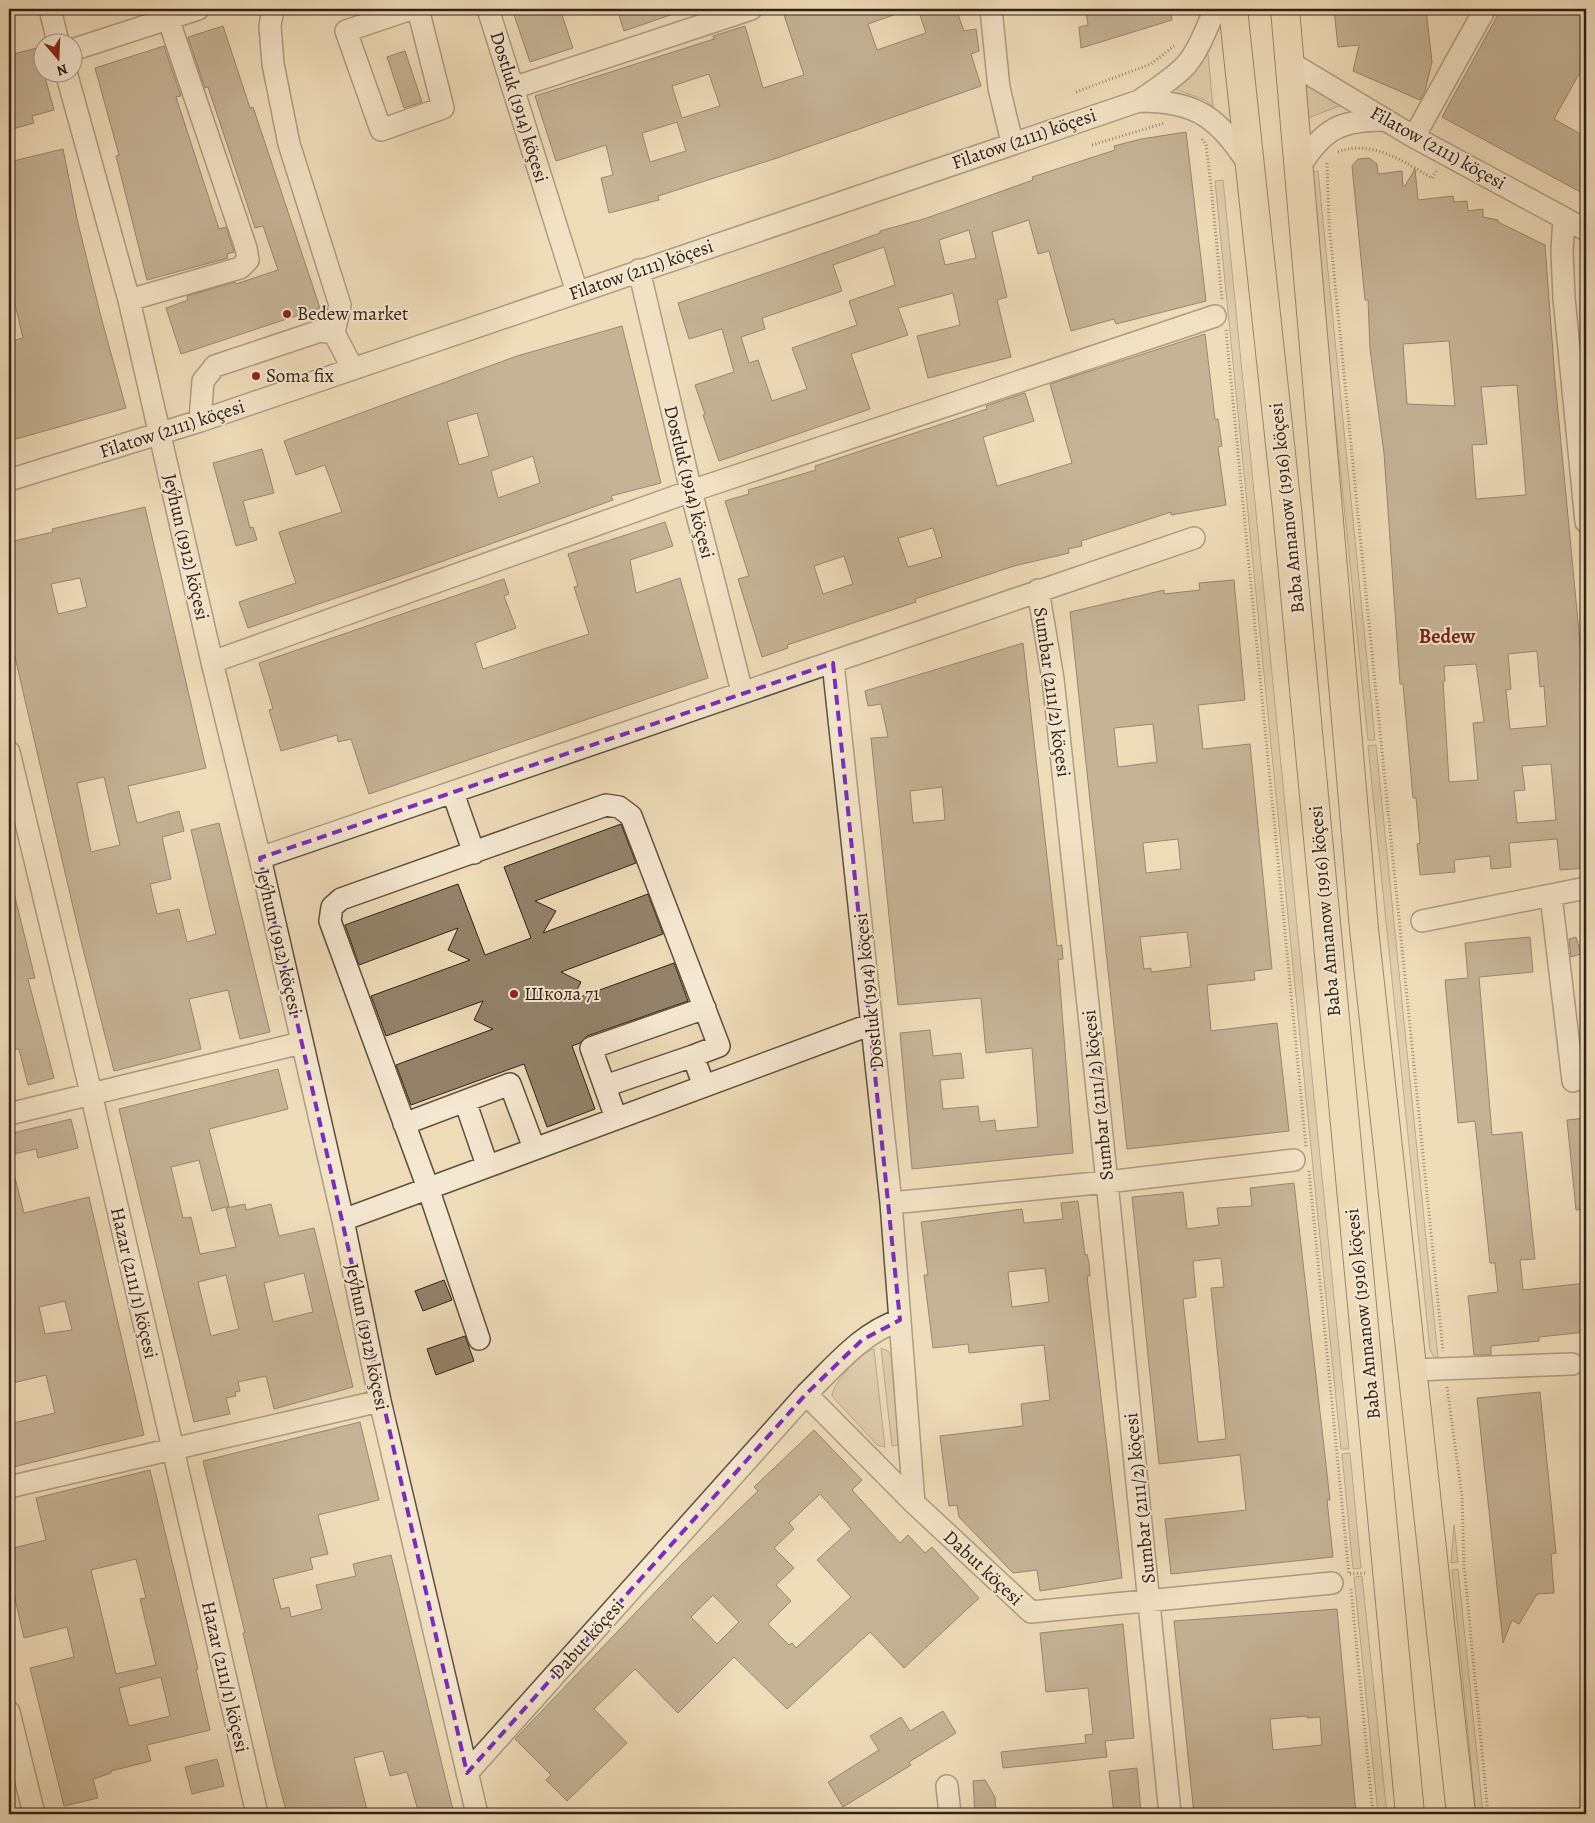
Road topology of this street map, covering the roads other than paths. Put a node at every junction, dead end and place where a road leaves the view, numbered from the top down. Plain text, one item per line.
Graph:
1 (50, 9) edge
2 (198, 9) edge
3 (272, 9) edge
4 (411, 9) edge
5 (418, 9) edge
6 (488, 9) edge
7 (751, 9) edge
8 (991, 9) edge
9 (1215, 9) edge
10 (1233, 9) edge
11 (1285, 9) edge
12 (1485, 9) edge
13 (168, 18) junction
14 (56, 32) edge
15 (82, 47) edge
16 (1291, 63) junction
17 (69, 82) edge
18 (513, 88) junction
19 (1139, 101) junction
20 (1385, 120) junction
21 (1414, 137) junction
22 (1012, 142) junction
23 (1300, 166) junction
24 (1251, 169) junction
25 (1564, 218) junction
26 (1586, 230) edge
27 (639, 270) junction
28 (577, 292) junction
29 (129, 300) junction
30 (1221, 315) road end
31 (334, 333) junction
32 (353, 369) junction
33 (200, 421) junction
34 (160, 432) junction
35 (9, 480) edge
36 (691, 491) junction
37 (1586, 522) edge
38 (1194, 538) dead end
39 (1038, 590) junction
40 (212, 662) junction
41 (833, 663) junction
42 (742, 692) junction
43 (9, 752) edge
44 (454, 793) junction
45 (474, 852) junction
46 (260, 858) junction
47 (1586, 888) edge
48 (1551, 896) junction
49 (1422, 921) dead end
50 (705, 1008) junction
51 (872, 1024) junction
52 (301, 1043) junction
53 (693, 1056) junction
54 (1573, 1082) dead end
55 (605, 1086) junction
56 (704, 1086) junction
57 (91, 1094) junction
58 (465, 1101) junction
59 (9, 1114) edge
60 (616, 1118) junction
61 (404, 1124) junction
62 (534, 1148) junction
63 (1303, 1159) road end
64 (487, 1165) junction
65 (1107, 1182) junction
66 (428, 1188) junction
67 (891, 1203) junction
68 (343, 1220) junction
69 (900, 1320) junction
70 (479, 1339) dead end
71 (1572, 1364) dead end
72 (1413, 1370) junction
73 (806, 1394) junction
74 (380, 1401) junction
75 (172, 1448) junction
76 (9, 1487) edge
77 (914, 1503) junction
78 (1332, 1583) dead end
79 (1150, 1600) junction
80 (9, 1712) edge
81 (467, 1772) junction
82 (947, 1786) dead end
83 (34, 1814) edge
84 (257, 1814) edge
85 (477, 1814) edge
86 (950, 1814) edge
87 (1170, 1814) edge
88 (1410, 1814) edge
89 (1461, 1814) edge

1 - 14 street
2 - 13 street
3 - 31 street
4 - 5 street
6 - 18 street, Dostluk (1914) köçesi
7 - 18 street
8 - 22 street
9 - 19 street
10 - 24 main road, Baba Annanow (1916) köçesi
11 - 16 main road, Baba Annanow (1916) köçesi
12 - 21 street
13 - 15 street
13 - 29 street
16 - 20 street, Filatow (2111) köçesi
16 - 23 main road, Baba Annanow (1916) köçesi
17 - 29 street, Jeýhun (1912) köçesi
18 - 28 street, Dostluk (1914) köçesi
19 - 22 street, Filatow (2111) köçesi
19 - 24 street, Filatow (2111) köçesi
20 - 21 street, Filatow (2111) köçesi
20 - 23 street
21 - 25 street, Filatow (2111) köçesi
22 - 27 street, Filatow (2111) köçesi
23 - 72 main road, Baba Annanow (1916) köçesi
24 - 88 main road, Baba Annanow (1916) köçesi
25 - 26 street, Filatow (2111) köçesi
25 - 37 street
27 - 28 street, Filatow (2111) köçesi
27 - 36 street, Dostluk (1914) köçesi
28 - 32 street, Filatow (2111) köçesi
29 - 34 street, Jeýhun (1912) köçesi
30 - 36 street
31 - 32 street
31 - 33 street
32 - 33 street, Filatow (2111) köçesi
33 - 34 street, Filatow (2111) köçesi
34 - 35 street, Filatow (2111) köçesi
34 - 40 street, Jeýhun (1912) köçesi
36 - 40 street
36 - 42 street, Dostluk (1914) köçesi
38 - 39 street
39 - 41 street
39 - 65 street, Sumbar (2111/2) köçesi
40 - 46 street, Jeýhun (1912) köçesi
41 - 42 street
41 - 51 street, Dostluk (1914) köçesi
42 - 44 street
43 - 57 street, Hazar (2111/1) köçesi
44 - 45 street
44 - 46 street
45 - 50 street
45 - 61 street
46 - 52 street, Jeýhun (1912) köçesi
47 - 48 street
48 - 49 street
48 - 54 street
50 - 53 street
50 - 55 street
51 - 56 street
51 - 67 street, Dostluk (1914) köçesi
52 - 57 street
52 - 68 street, Jeýhun (1912) köçesi
53 - 55 street
53 - 56 street
55 - 60 street
56 - 60 street
57 - 59 street
57 - 75 street, Hazar (2111/1) köçesi
58 - 61 street
58 - 62 street
58 - 64 street
60 - 62 street
61 - 66 street
62 - 64 street
63 - 65 street
64 - 66 street
65 - 67 street
65 - 79 street, Sumbar (2111/2) köçesi
66 - 68 street
66 - 70 street
67 - 69 street, Dostluk (1914) köçesi
68 - 74 street, Jeýhun (1912) köçesi
69 - 73 street, Dabut köçesi
69 - 77 street, Dostluk (1914) köçesi
71 - 72 street
72 - 89 main road, Baba Annanow (1916) köçesi
73 - 77 street, Dabut köçesi
73 - 81 street, Dabut köçesi
74 - 75 street
74 - 81 street, Jeýhun (1912) köçesi
75 - 76 street
75 - 84 street, Hazar (2111/1) köçesi
77 - 79 street, Dabut köçesi
78 - 79 street, Dabut köçesi
79 - 87 street, Sumbar (2111/2) köçesi
80 - 83 street
81 - 85 street, Jeýhun (1912) köçesi
82 - 86 street

